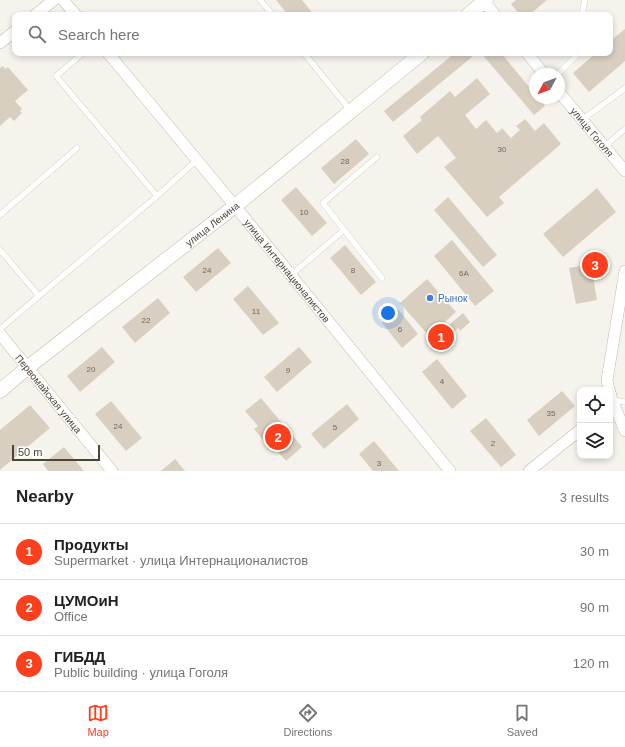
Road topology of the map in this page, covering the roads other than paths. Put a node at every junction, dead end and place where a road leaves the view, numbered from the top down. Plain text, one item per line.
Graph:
1 (54, 0) edge
2 (63, 0) edge
3 (260, 0) edge
4 (484, 0) edge
5 (585, 0) edge
6 (39, 12) edge
7 (73, 12) edge
8 (270, 12) edge
9 (471, 12) edge
10 (493, 12) edge
11 (583, 12) edge
12 (12, 34) edge
13 (0, 44) edge
14 (79, 56) edge
15 (110, 56) edge
16 (306, 56) edge
17 (418, 56) edge
18 (529, 56) edge
19 (576, 56) edge
20 (539, 68) edge
21 (564, 68) edge
22 (625, 88) edge
23 (565, 99) edge
24 (351, 112) junction
25 (582, 120) junction
26 (625, 129) edge
27 (604, 146) junction
28 (77, 148) dead end
29 (377, 157) dead end
30 (197, 160) junction
31 (625, 172) edge
32 (157, 196) junction
33 (235, 206) junction
34 (0, 215) edge
35 (344, 230) junction
36 (0, 250) edge
37 (625, 271) edge
38 (291, 275) junction
39 (382, 278) dead end
40 (39, 296) junction
41 (0, 329) edge
42 (0, 334) edge
43 (27, 368) junction
44 (608, 387) edge
45 (0, 391) edge
46 (613, 394) edge
47 (613, 402) edge
48 (625, 402) edge
49 (625, 431) edge
50 (577, 432) edge
51 (112, 471) edge
52 (450, 471) edge
53 (529, 471) edge

1 - 6 street
2 - 7 street
3 - 8 lane
4 - 9 street
4 - 10 street
5 - 11 lane
12 - 13 street
14 - 32 lane
15 - 30 street, улица Интернационалистов
16 - 24 lane
17 - 24 street, улица Ленина
18 - 20 street
19 - 21 lane
22 - 25 lane
23 - 25 street, улица Гоголя
24 - 33 street, улица Ленина
25 - 27 street, улица Гоголя
26 - 27 lane
27 - 31 street, улица Гоголя
28 - 34 lane
29 - 35 lane
30 - 32 lane
30 - 33 street, улица Интернационалистов
32 - 40 lane
33 - 38 street, улица Интернационалистов
33 - 43 street, улица Ленина
35 - 38 lane
35 - 39 lane
36 - 40 lane
37 - 44 street
38 - 52 street, улица Интернационалистов
40 - 41 lane
42 - 43 street, Первомайская улица
43 - 45 street, улица Ленина
43 - 51 street, Первомайская улица
46 - 48 lane
47 - 49 street
50 - 53 street

